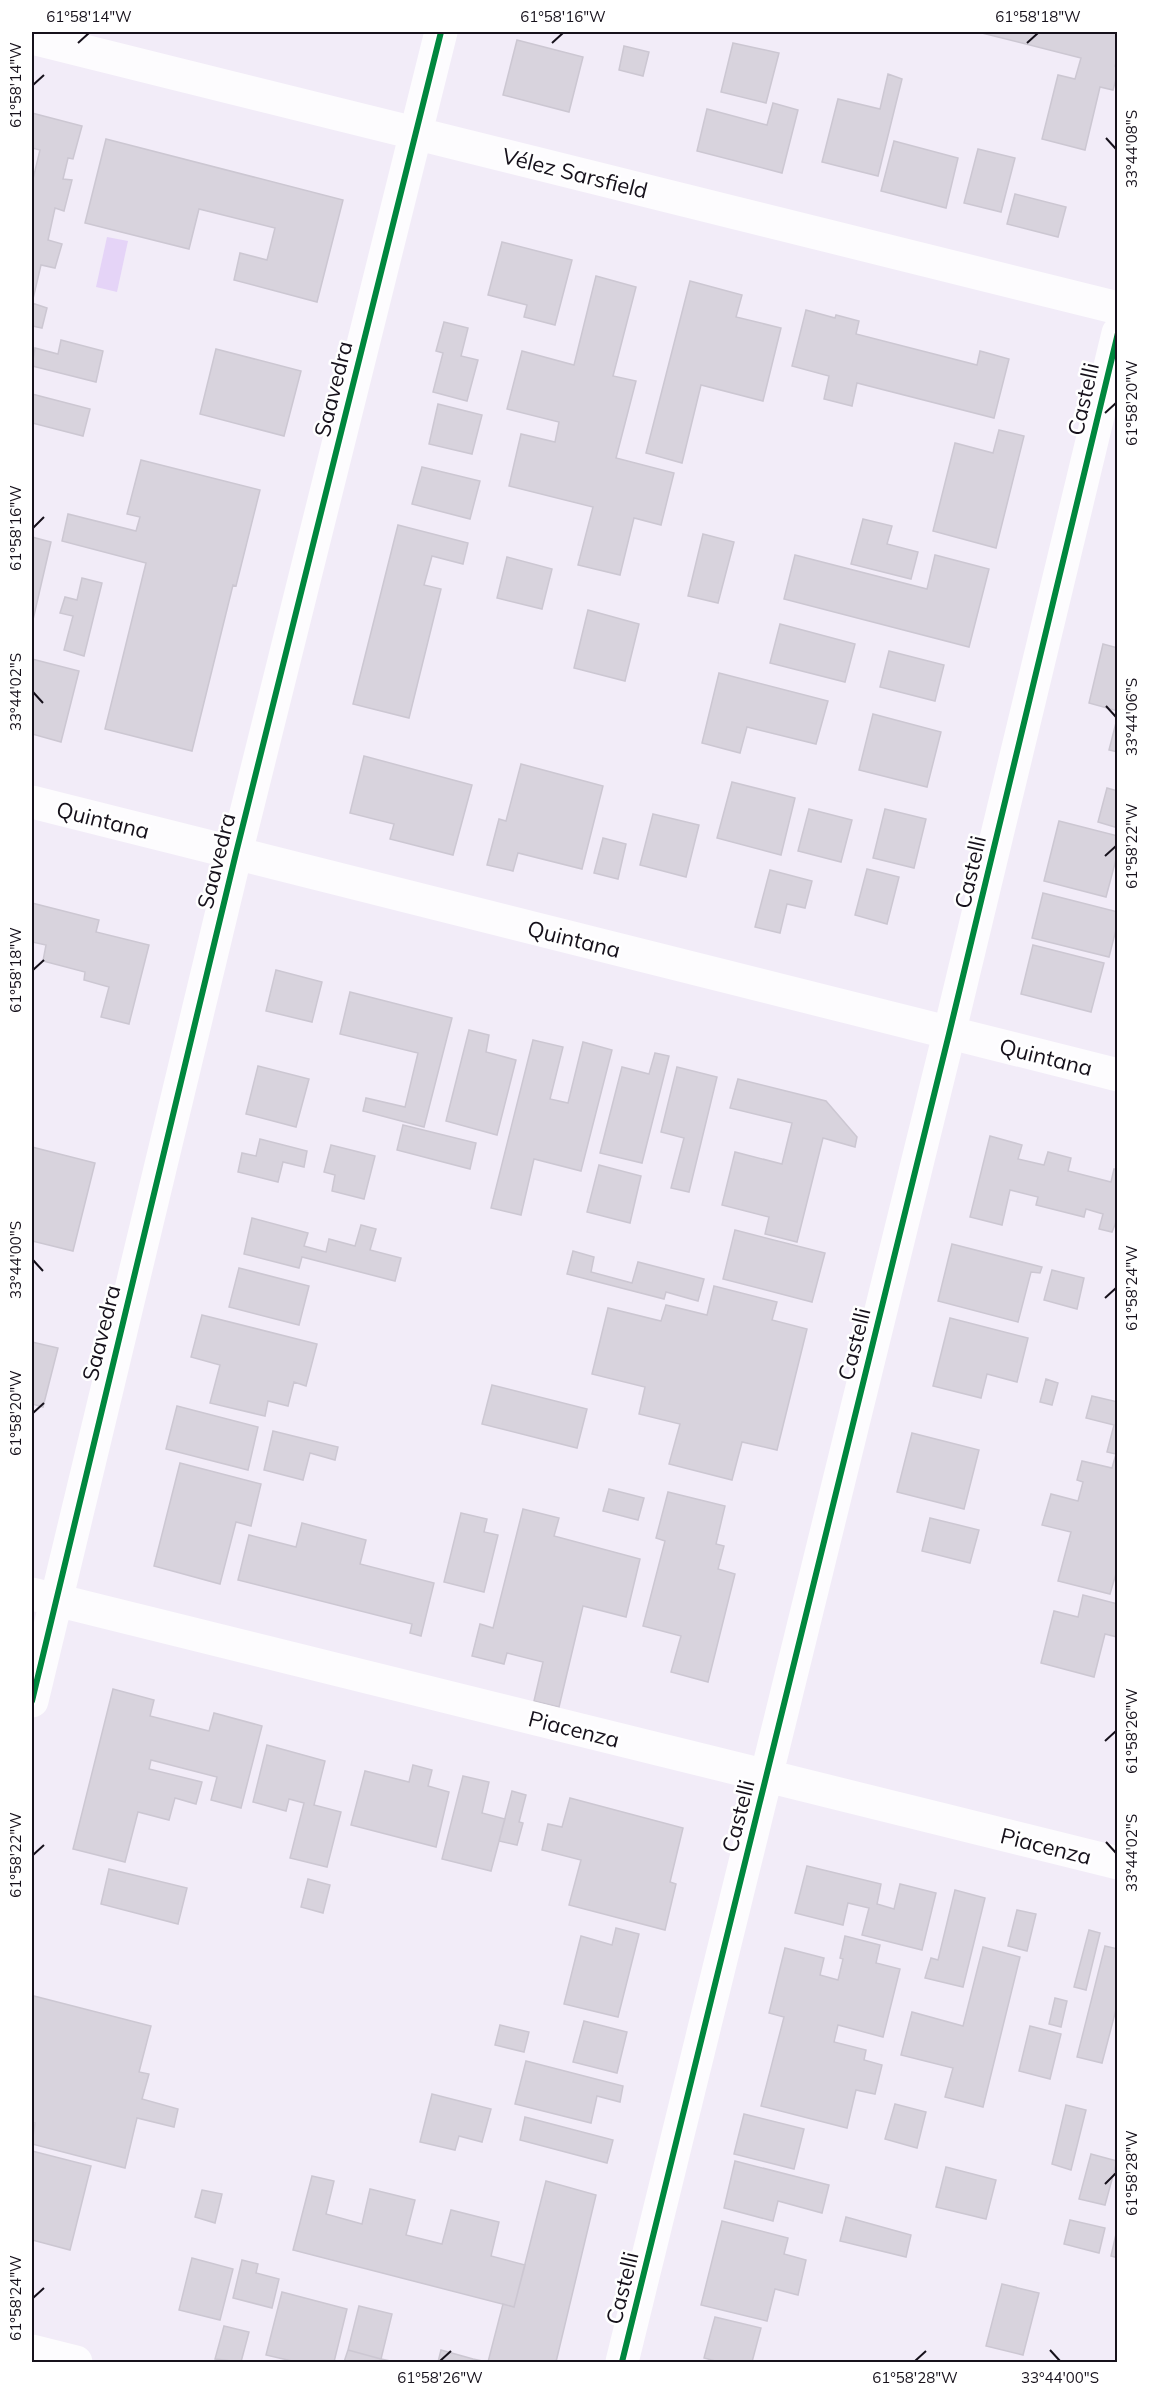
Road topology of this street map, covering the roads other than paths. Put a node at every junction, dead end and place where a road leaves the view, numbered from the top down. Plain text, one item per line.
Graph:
1 (441, 32) edge
2 (32, 38) edge
3 (416, 133) junction
4 (1118, 308) edge
5 (1118, 333) edge
6 (32, 802) edge
7 (236, 853) junction
8 (949, 1034) junction
9 (1118, 1075) edge
10 (44, 1597) edge
11 (32, 1701) edge
12 (766, 1776) junction
13 (1118, 1863) edge
14 (32, 2351) edge
15 (76, 2362) edge
16 (622, 2362) edge

1 - 3 street, Saavedra
2 - 3 street, Vélez Sarsfield
3 - 4 street, Vélez Sarsfield
3 - 7 street, Saavedra
5 - 8 street, Castelli
6 - 7 street, Quintana
7 - 8 street, Quintana
7 - 10 street, Saavedra
8 - 9 street, Quintana
8 - 12 street, Castelli
10 - 11 street, Saavedra
10 - 12 street, Piacenza
12 - 13 street, Piacenza
12 - 16 street, Castelli
14 - 15 street

